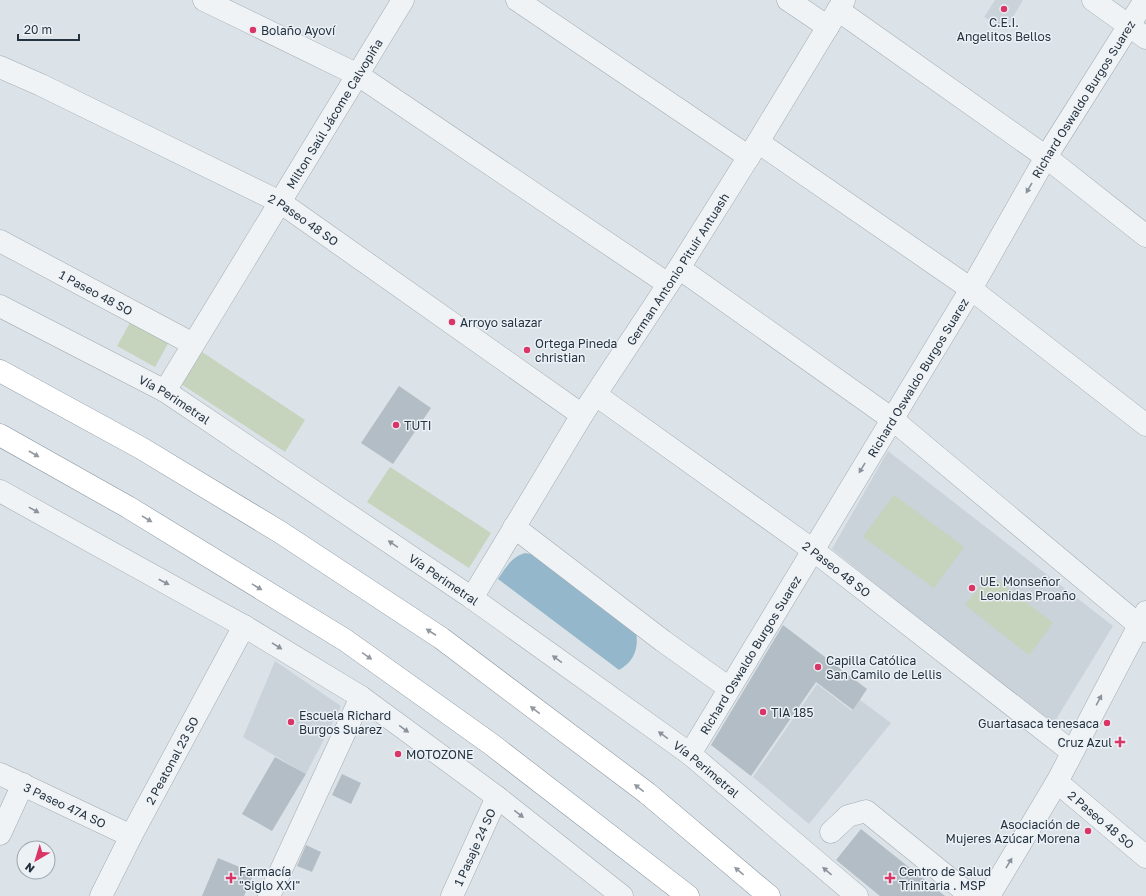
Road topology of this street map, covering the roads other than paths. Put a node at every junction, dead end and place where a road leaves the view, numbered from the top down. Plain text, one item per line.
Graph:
1 (204, 0) edge
2 (403, 0) edge
3 (516, 0) edge
4 (788, 0) edge
5 (1093, 0) edge
6 (1145, 0) edge
7 (836, 12) edge
8 (1138, 32) edge
9 (0, 67) edge
10 (358, 75) junction
11 (754, 150) junction
12 (1046, 157) junction
13 (280, 202) junction
14 (1146, 236) edge
15 (0, 241) edge
16 (673, 276) junction
17 (971, 289) junction
18 (0, 306) edge
19 (193, 344) junction
20 (0, 371) edge
21 (165, 391) junction
22 (596, 395) junction
23 (582, 415) junction
24 (892, 419) junction
25 (1146, 425) edge
26 (0, 435) edge
27 (1, 494) edge
28 (514, 527) junction
29 (813, 550) junction
30 (472, 598) junction
31 (1144, 622) edge
32 (244, 626) junction
33 (729, 688) junction
34 (361, 697) junction
35 (1072, 752) junction
36 (690, 754) junction
37 (0, 774) edge
38 (1057, 782) junction
39 (23, 784) junction
40 (497, 797) junction
41 (831, 832) dead end
42 (0, 834) edge
43 (131, 836) junction
44 (1146, 857) edge
45 (621, 895) edge
46 (101, 896) edge
47 (269, 896) edge
48 (452, 896) edge
49 (688, 896) edge
50 (769, 896) edge
51 (857, 896) edge
52 (971, 896) edge
53 (989, 896) edge

1 - 10 street
2 - 10 street, Milton Saúl Jácome Calvopiña
3 - 11 street
4 - 7 street
5 - 8 street
6 - 8 street, Richard Oswaldo Burgos Suarez
7 - 11 street, German Antonio Pituir Antuash
7 - 12 street
8 - 12 street, Richard Oswaldo Burgos Suarez
9 - 13 street, 2 Paseo 48 SO
10 - 13 street, Milton Saúl Jácome Calvopiña
10 - 16 street
11 - 16 street, German Antonio Pituir Antuash
11 - 17 street
12 - 14 street
12 -> 17 street, Richard Oswaldo Burgos Suarez
13 - 19 street, Milton Saúl Jácome Calvopiña
13 - 23 street, 2 Paseo 48 SO
15 - 19 street, 1 Paseo 48 SO
16 - 22 street, German Antonio Pituir Antuash
16 - 24 street
17 - 24 street, Richard Oswaldo Burgos Suarez
17 - 25 street
18 - 21 street, Vía Perimetral
19 - 21 street, Milton Saúl Jácome Calvopiña
50 -> 20 highway
30 -> 21 street, Vía Perimetral
22 - 23 street, German Antonio Pituir Antuash
22 - 29 street, 2 Paseo 48 SO
23 - 28 street, German Antonio Pituir Antuash
24 -> 29 street, Richard Oswaldo Burgos Suarez
24 - 31 street
26 -> 49 highway
27 -> 32 street
28 - 30 street, German Antonio Pituir Antuash
28 - 33 street
29 - 33 street, Richard Oswaldo Burgos Suarez
29 - 35 street, 2 Paseo 48 SO
36 -> 30 street, Vía Perimetral
35 -> 31 street
32 -> 34 street
32 - 43 street, 2 Peatonal 23 SO
33 - 36 street, Richard Oswaldo Burgos Suarez
34 -> 40 street
34 - 47 street
35 - 38 street
51 -> 36 street, Vía Perimetral
37 - 39 street, 3 Paseo 47A SO
38 - 44 street, 2 Paseo 48 SO
53 -> 38 street
39 - 42 street
39 - 43 street, 3 Paseo 47A SO
40 -> 45 street
40 - 48 street, 1 Pasaje 24 SO
41 - 52 street
43 - 46 street, 2 Peatonal 23 SO

